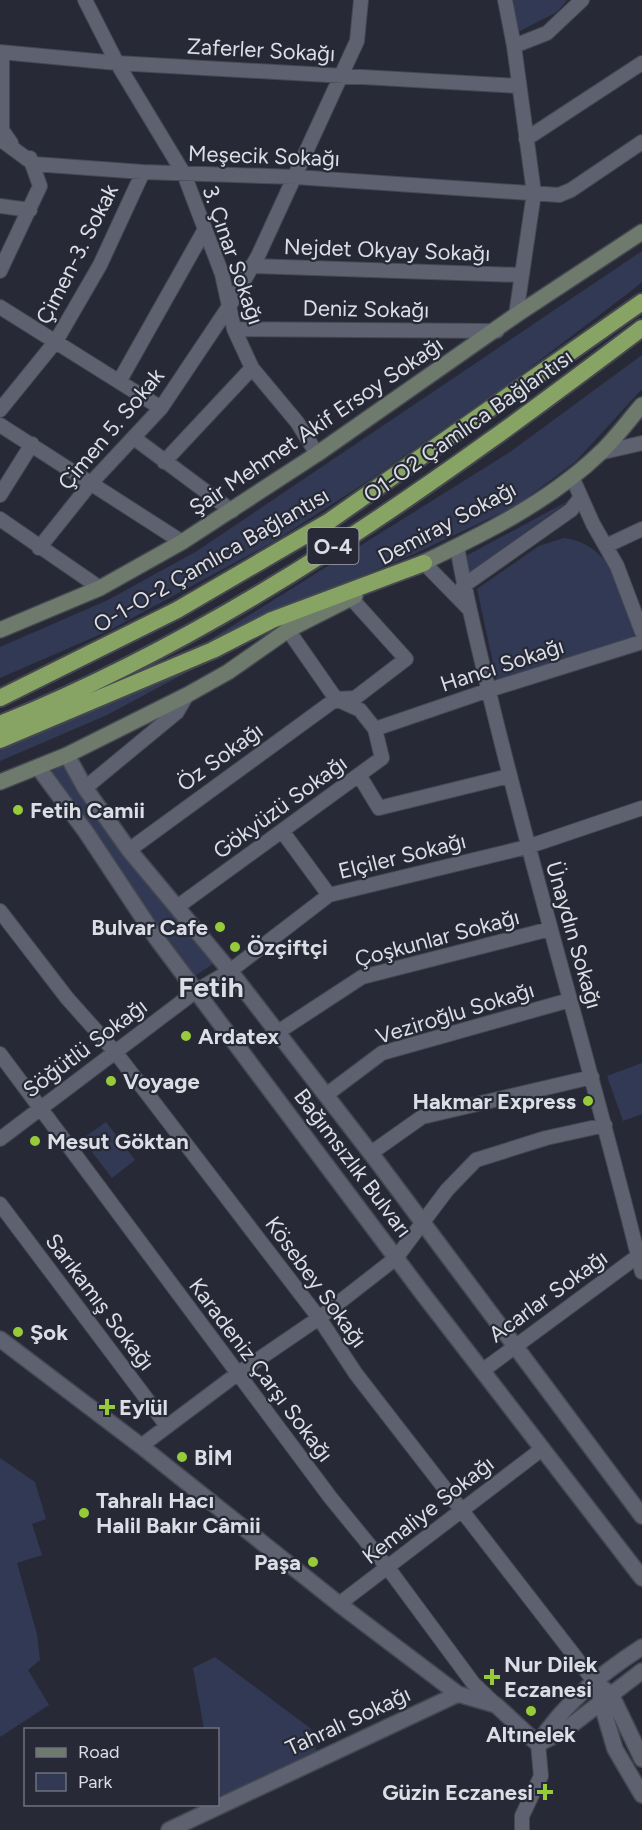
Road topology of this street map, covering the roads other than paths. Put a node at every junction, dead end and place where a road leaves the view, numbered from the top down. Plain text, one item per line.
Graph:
1 (85, 0) edge
2 (361, 0) edge
3 (496, 0) edge
4 (505, 0) edge
5 (582, 0) edge
6 (514, 46) junction
7 (1, 52) edge
8 (117, 63) junction
9 (642, 63) edge
10 (341, 75) junction
11 (519, 86) junction
12 (0, 139) edge
13 (526, 139) junction
14 (642, 142) edge
15 (34, 164) junction
16 (142, 172) junction
17 (184, 174) junction
18 (296, 177) junction
19 (534, 193) junction
20 (0, 206) edge
21 (30, 210) junction
22 (204, 231) junction
23 (642, 232) edge
24 (251, 266) junction
25 (0, 271) edge
26 (521, 275) junction
27 (642, 302) edge
28 (230, 305) junction
29 (0, 307) edge
30 (516, 315) junction
31 (234, 328) junction
32 (642, 328) edge
33 (497, 331) junction
34 (56, 341) junction
35 (252, 368) junction
36 (120, 380) junction
37 (642, 405) edge
38 (161, 408) junction
39 (0, 410) edge
40 (0, 425) edge
41 (134, 438) junction
42 (642, 443) edge
43 (32, 444) junction
44 (600, 453) junction
45 (317, 454) junction
46 (164, 462) junction
47 (572, 477) junction
48 (91, 483) junction
49 (0, 495) edge
50 (581, 497) junction
51 (232, 511) junction
52 (0, 519) edge
53 (642, 529) edge
54 (182, 542) junction
55 (456, 546) junction
56 (606, 546) junction
57 (39, 548) junction
58 (424, 562) junction
59 (463, 586) junction
60 (100, 588) junction
61 (351, 598) junction
62 (468, 608) junction
63 (638, 611) edge
64 (0, 630) edge
65 (288, 630) junction
66 (642, 632) edge
67 (642, 642) edge
68 (489, 690) junction
69 (187, 695) junction
70 (0, 698) edge
71 (336, 699) junction
72 (0, 724) edge
73 (375, 729) junction
74 (0, 740) edge
75 (67, 755) junction
76 (38, 767) junction
77 (360, 776) junction
78 (509, 776) junction
79 (0, 782) edge
80 (86, 788) junction
81 (642, 808) edge
82 (282, 831) junction
83 (527, 848) junction
84 (129, 850) junction
85 (329, 895) junction
86 (177, 907) junction
87 (0, 911) edge
88 (550, 929) junction
89 (230, 971) junction
90 (196, 991) junction
91 (570, 1000) junction
92 (278, 1032) junction
93 (116, 1053) junction
94 (0, 1054) edge
95 (592, 1077) junction
96 (326, 1095) junction
97 (40, 1107) junction
98 (606, 1125) junction
99 (0, 1138) edge
100 (371, 1153) junction
101 (0, 1204) edge
102 (422, 1223) junction
103 (638, 1256) junction
104 (396, 1258) junction
105 (642, 1272) edge
106 (319, 1318) junction
107 (3, 1344) edge
108 (514, 1347) junction
109 (482, 1371) junction
110 (237, 1374) junction
111 (167, 1426) junction
112 (141, 1446) junction
113 (542, 1449) junction
114 (461, 1509) junction
115 (642, 1516) edge
116 (388, 1568) junction
117 (642, 1578) edge
118 (339, 1604) junction
119 (642, 1647) edge
120 (642, 1671) edge
121 (594, 1681) junction
122 (458, 1694) junction
123 (606, 1698) junction
124 (496, 1705) junction
125 (538, 1744) junction
126 (642, 1759) edge
127 (642, 1795) edge
128 (169, 1830) edge
129 (522, 1830) edge

1 - 8 street, 3. Çınar Sokağı
2 - 10 street, Çimen 5. Sokak
3 - 6 street
4 - 6 street
5 - 6 street
6 - 11 street
7 - 8 street, Zaferler Sokağı
7 - 15 street
8 - 10 street, Zaferler Sokağı
8 - 17 street, 3. Çınar Sokağı
9 - 13 street
10 - 11 street, Zaferler Sokağı
10 - 18 street, Çimen 5. Sokak
11 - 13 street
12 - 15 street
13 - 19 street
14 - 19 street, Meşecik Sokağı
15 - 16 street, Meşecik Sokağı
15 - 21 street
16 - 17 street, Meşecik Sokağı
16 - 34 street, Çimen-3. Sokak
17 - 18 street, Meşecik Sokağı
17 - 22 street, 3. Çınar Sokağı
18 - 19 street, Meşecik Sokağı
18 - 24 street, Çimen 5. Sokak
19 - 26 street
20 - 21 street
21 - 25 street
22 - 28 street, 3. Çınar Sokağı
22 - 36 street
23 - 30 main road, Şair Mehmet Akif Ersoy Sokağı
24 - 26 street, Nejdet Okyay Sokağı
24 - 28 street, Çimen 5. Sokak
26 - 30 street
27 - 70 highway, O-1-O-2 Çamlıca Bağlantısı / O-4
28 - 31 street, 3. Çınar Sokağı
28 - 38 street, Çimen 5. Sokak
29 - 34 street
30 - 33 main road, Şair Mehmet Akif Ersoy Sokağı
31 - 33 street, Deniz Sokağı
31 - 35 street, 3. Çınar Sokağı
32 - 72 highway, O1-O2 Çamlıca Bağlantısı / O-4
33 - 45 main road, Şair Mehmet Akif Ersoy Sokağı
34 - 36 street
34 - 39 street, Çimen-3. Sokak
35 - 45 street, 3. Çınar Sokağı
35 - 46 street
36 - 38 street
37 - 44 main road, Demiray Sokağı
38 - 41 street, Çimen 5. Sokak
40 - 43 street
41 - 46 street
41 - 48 street, Çimen 5. Sokak
42 - 44 street
43 - 48 street
43 - 49 street
44 - 47 main road, Demiray Sokağı
45 - 51 main road, Şair Mehmet Akif Ersoy Sokağı
46 - 51 street
47 - 50 street
47 - 55 main road, Demiray Sokağı
48 - 54 street
48 - 57 street, Çimen 5. Sokak
50 - 56 street
50 - 59 street
51 - 54 main road, Şair Mehmet Akif Ersoy Sokağı
52 - 57 street
53 - 56 street
54 - 60 main road, Şair Mehmet Akif Ersoy Sokağı
55 - 58 main road, Demiray Sokağı
55 - 59 street, Ünaydın Sokağı
56 - 63 street
57 - 60 street
58 - 61 main road, Demiray Sokağı
58 - 62 street, Ünaydın Sokağı
58 - 74 highway
59 - 62 street, Ünaydın Sokağı
60 - 64 main road, Şair Mehmet Akif Ersoy Sokağı
61 - 65 main road, Demiray Sokağı
61 - 71 street
62 - 68 street, Ünaydın Sokağı
63 - 66 street
65 - 69 main road, Demiray Sokağı
65 - 71 street
67 - 68 street, Hancı Sokağı
68 - 73 street, Hancı Sokağı
68 - 78 street, Ünaydın Sokağı
69 - 75 main road, Demiray Sokağı
69 - 80 street
71 - 73 street
71 - 84 street, Öz Sokağı
73 - 77 street, Gökyüzü Sokağı
75 - 76 main road, Demiray Sokağı
75 - 80 street, Bağımsızlık Bulvarı
76 - 79 main road, Demiray Sokağı
76 - 90 street, Bağımsızlık Bulvarı
77 - 78 street
77 - 82 street, Gökyüzü Sokağı
78 - 83 street, Ünaydın Sokağı
80 - 84 street, Bağımsızlık Bulvarı
81 - 83 street, Elçiler Sokağı
82 - 85 street
82 - 86 street, Gökyüzü Sokağı
83 - 85 street, Elçiler Sokağı
83 - 88 street, Ünaydın Sokağı
84 - 86 street, Bağımsızlık Bulvarı
85 - 89 street, Elçiler Sokağı
86 - 89 street, Bağımsızlık Bulvarı
87 - 93 street, Kösebey Sokağı
88 - 91 street, Ünaydın Sokağı
88 - 92 street, Çoşkunlar Sokağı
89 - 90 street, Elçiler Sokağı
89 - 92 street, Bağımsızlık Bulvarı
90 - 93 street, Söğütlü Sokağı
90 - 104 street, Bağımsızlık Bulvarı
91 - 95 street, Ünaydın Sokağı
91 - 96 street, Veziroğlu Sokağı
92 - 96 street, Bağımsızlık Bulvarı
93 - 97 street, Söğütlü Sokağı
93 - 106 street, Kösebey Sokağı
94 - 97 street, Karadeniz Çarşı Sokağı
95 - 98 street, Ünaydın Sokağı
95 - 100 street
96 - 100 street, Bağımsızlık Bulvarı
97 - 99 street, Söğütlü Sokağı
97 - 110 street, Karadeniz Çarşı Sokağı
98 - 102 street
98 - 103 street, Ünaydın Sokağı
100 - 102 street, Bağımsızlık Bulvarı
101 - 111 street, Sarıkamış Sokağı
102 - 104 street
102 - 108 street, Bağımsızlık Bulvarı
103 - 105 street, Ünaydın Sokağı
103 - 108 street, Acarlar Sokağı
104 - 106 street
104 - 109 street, Bağımsızlık Bulvarı
106 - 110 street
106 - 114 street, Kösebey Sokağı
107 - 112 street
108 - 109 street, Acarlar Sokağı
108 - 115 street, Bağımsızlık Bulvarı
109 - 113 street, Bağımsızlık Bulvarı
110 - 111 street
110 - 116 street, Karadeniz Çarşı Sokağı
111 - 112 street
112 - 118 street
113 - 114 street, Kemaliye Sokağı
113 - 117 street, Bağımsızlık Bulvarı
114 - 116 street, Kemaliye Sokağı
114 - 121 street, Kösebey Sokağı
116 - 118 street, Kemaliye Sokağı
116 - 124 street, Karadeniz Çarşı Sokağı
118 - 122 street
119 - 121 street
120 - 123 street
121 - 123 street
121 - 125 street
122 - 124 street
122 - 128 street, Tahralı Sokağı
123 - 125 street
123 - 126 street
123 - 127 street
124 - 125 street
125 - 129 street

